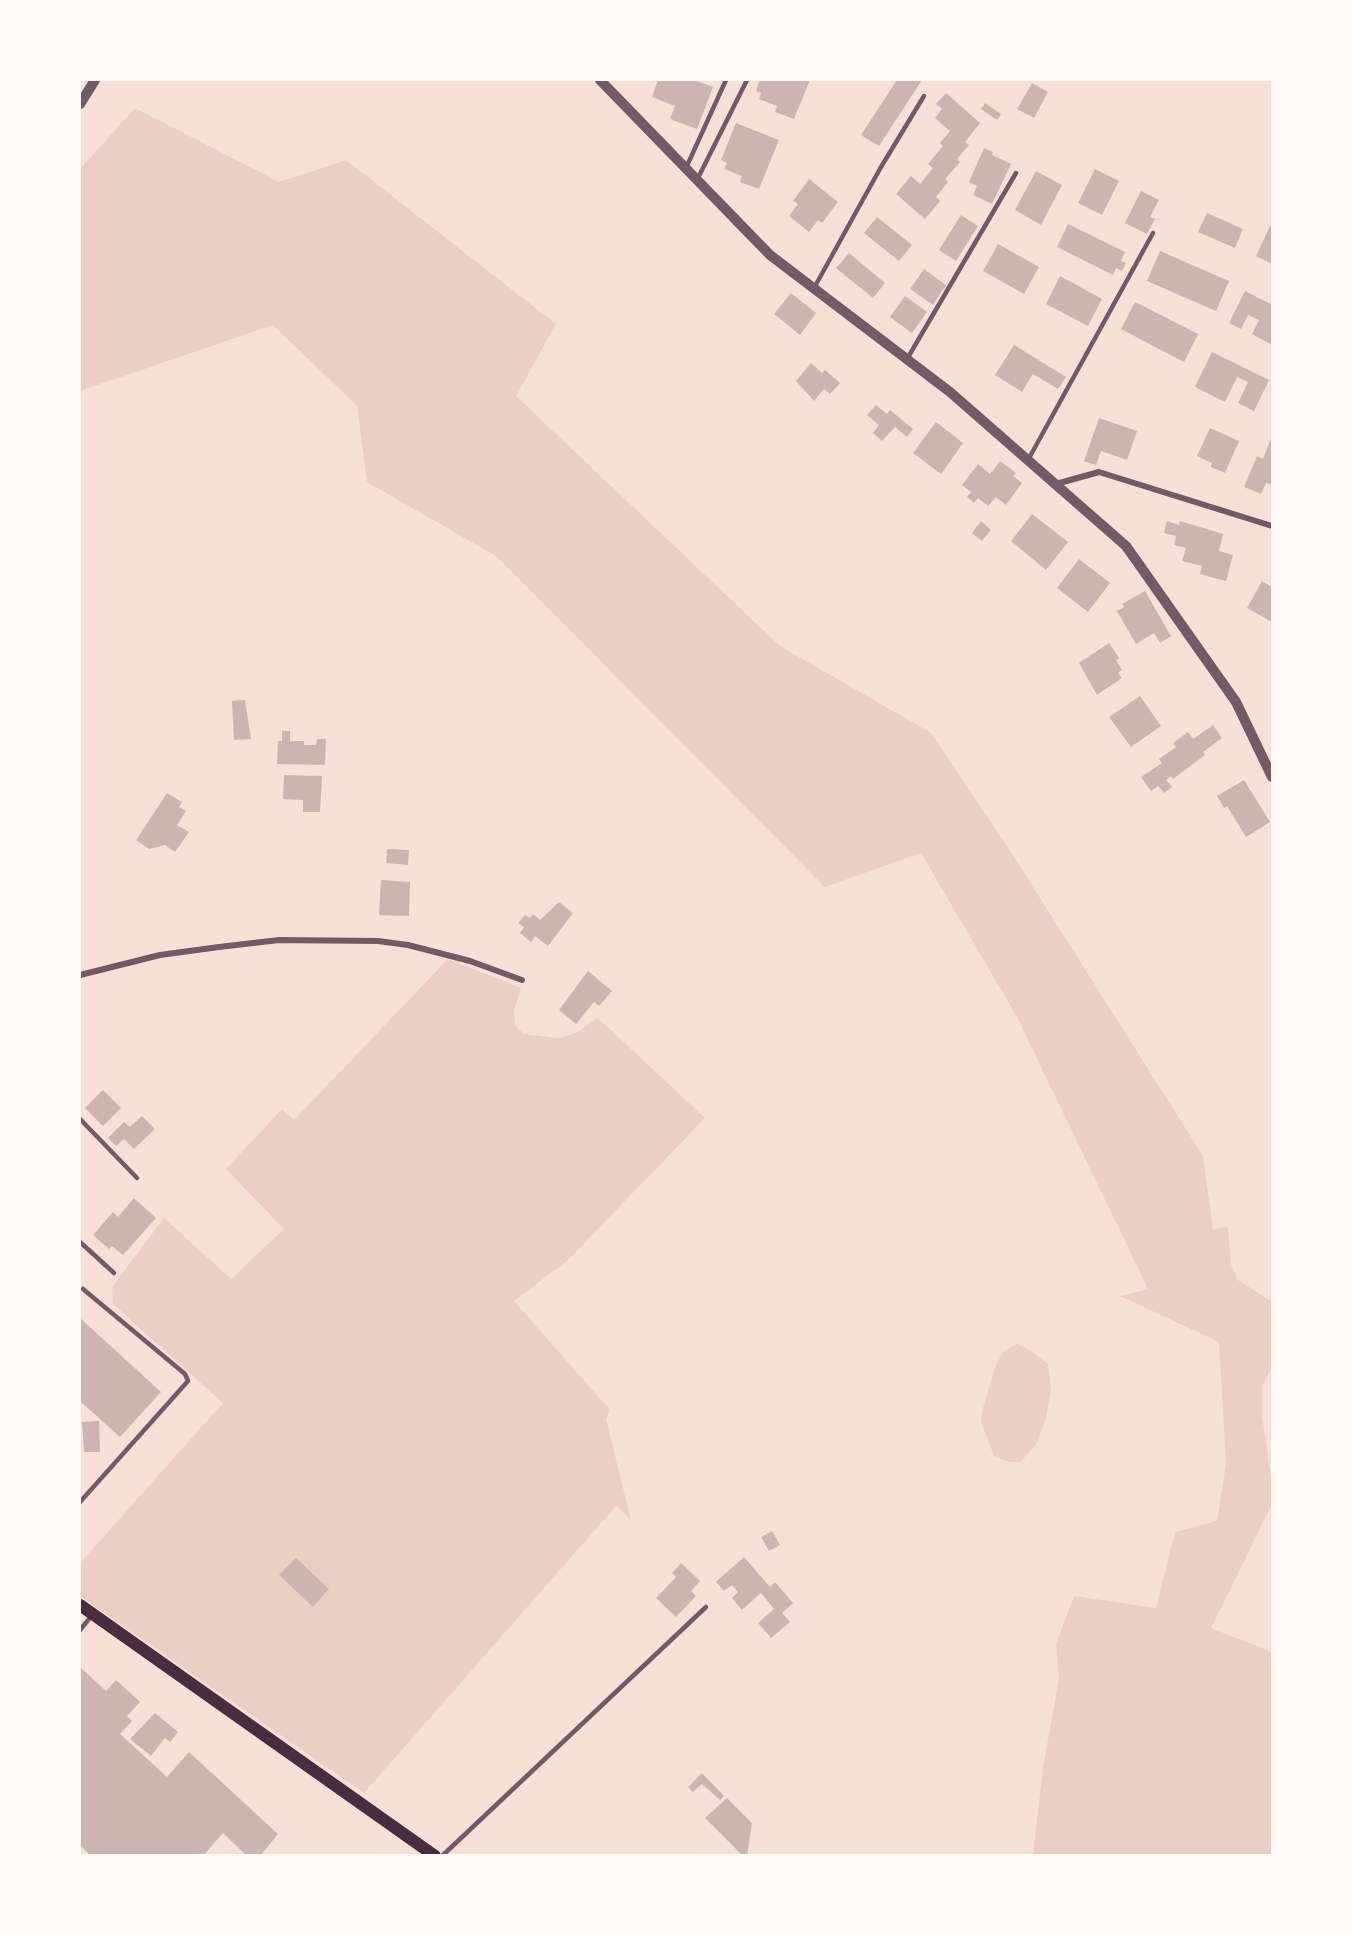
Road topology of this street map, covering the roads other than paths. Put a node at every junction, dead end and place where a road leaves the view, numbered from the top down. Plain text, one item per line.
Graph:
1 (95, 80) edge
2 (600, 80) edge
3 (726, 80) edge
4 (747, 80) edge
5 (924, 96) dead end
6 (80, 104) edge
7 (686, 168) junction
8 (1016, 173) dead end
9 (697, 180) junction
10 (1153, 233) dead end
11 (814, 288) junction
12 (907, 359) junction
13 (1028, 460) junction
14 (1056, 484) junction
15 (1272, 526) edge
16 (1272, 777) edge
17 (80, 975) edge
18 (522, 980) dead end
19 (80, 1119) edge
20 (137, 1178) dead end
21 (80, 1242) edge
22 (114, 1273) dead end
23 (83, 1289) dead end
24 (80, 1502) edge
25 (80, 1605) edge
26 (706, 1607) dead end
27 (93, 1614) junction
28 (80, 1630) edge
29 (435, 1856) edge
30 (442, 1856) edge

1 - 6 street
2 - 7 street
3 - 7 lane
4 - 9 lane
5 - 11 lane
7 - 9 street
8 - 12 lane
9 - 11 street
10 - 13 lane
11 - 12 street
12 - 13 street
13 - 14 street
14 - 15 street
14 - 16 street
17 - 18 street
19 - 20 lane
21 - 22 lane
23 - 24 lane
25 - 27 main road
26 - 30 lane
27 - 28 lane
27 - 29 main road

